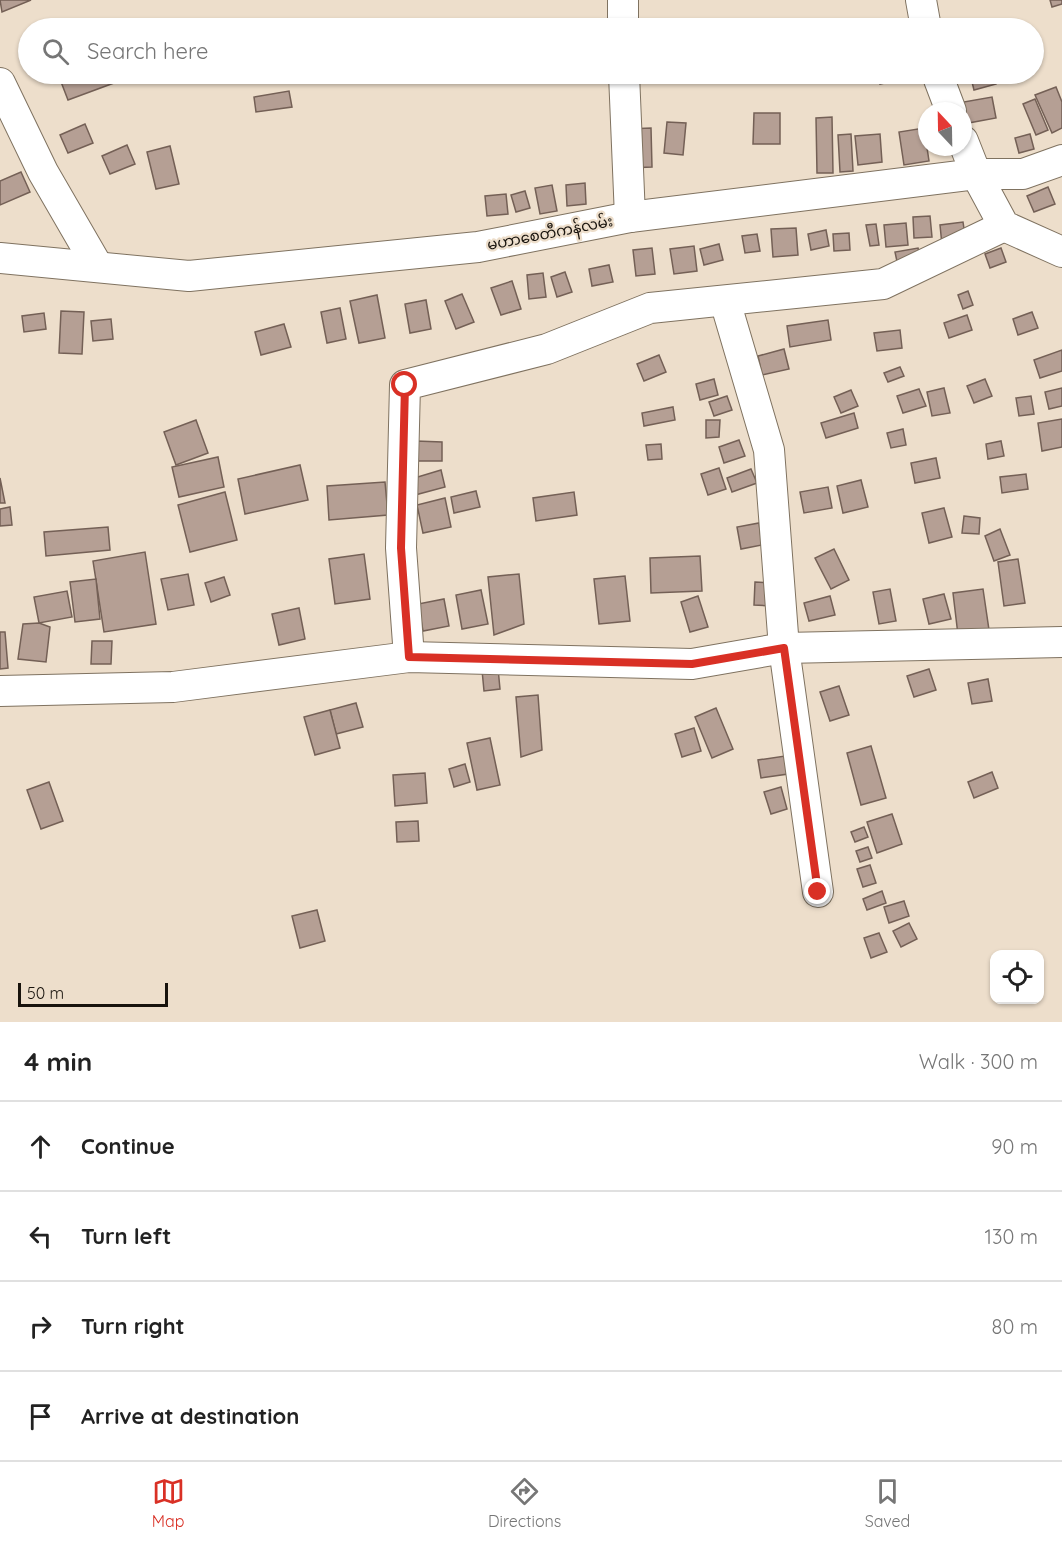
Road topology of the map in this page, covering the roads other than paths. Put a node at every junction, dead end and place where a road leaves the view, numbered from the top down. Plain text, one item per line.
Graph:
1 (623, 0) edge
2 (921, 0) edge
3 (623, 18) edge
4 (924, 18) edge
5 (0, 83) edge
6 (624, 84) edge
7 (941, 84) edge
8 (948, 102) edge
9 (969, 156) edge
10 (1062, 160) edge
11 (976, 174) junction
12 (630, 217) junction
13 (1004, 226) junction
14 (1062, 252) edge
15 (0, 258) edge
16 (98, 267) junction
17 (725, 301) junction
18 (1062, 642) edge
19 (784, 648) junction
20 (409, 657) junction
21 (0, 691) edge
22 (818, 892) dead end

1 - 3 street
2 - 4 street
5 - 16 street
6 - 12 street
7 - 8 street
9 - 11 street
10 - 11 street, မဟာစေတီကန်လမ်း
11 - 12 street, မဟာစေတီကန်လမ်း
11 - 13 street
12 - 16 street, မဟာစေတီကန်လမ်း
13 - 14 street
13 - 17 street
15 - 16 street, မဟာစေတီကန်လမ်း
17 - 19 street
17 - 20 street
18 - 19 street
19 - 20 street
19 - 22 street
20 - 21 street

